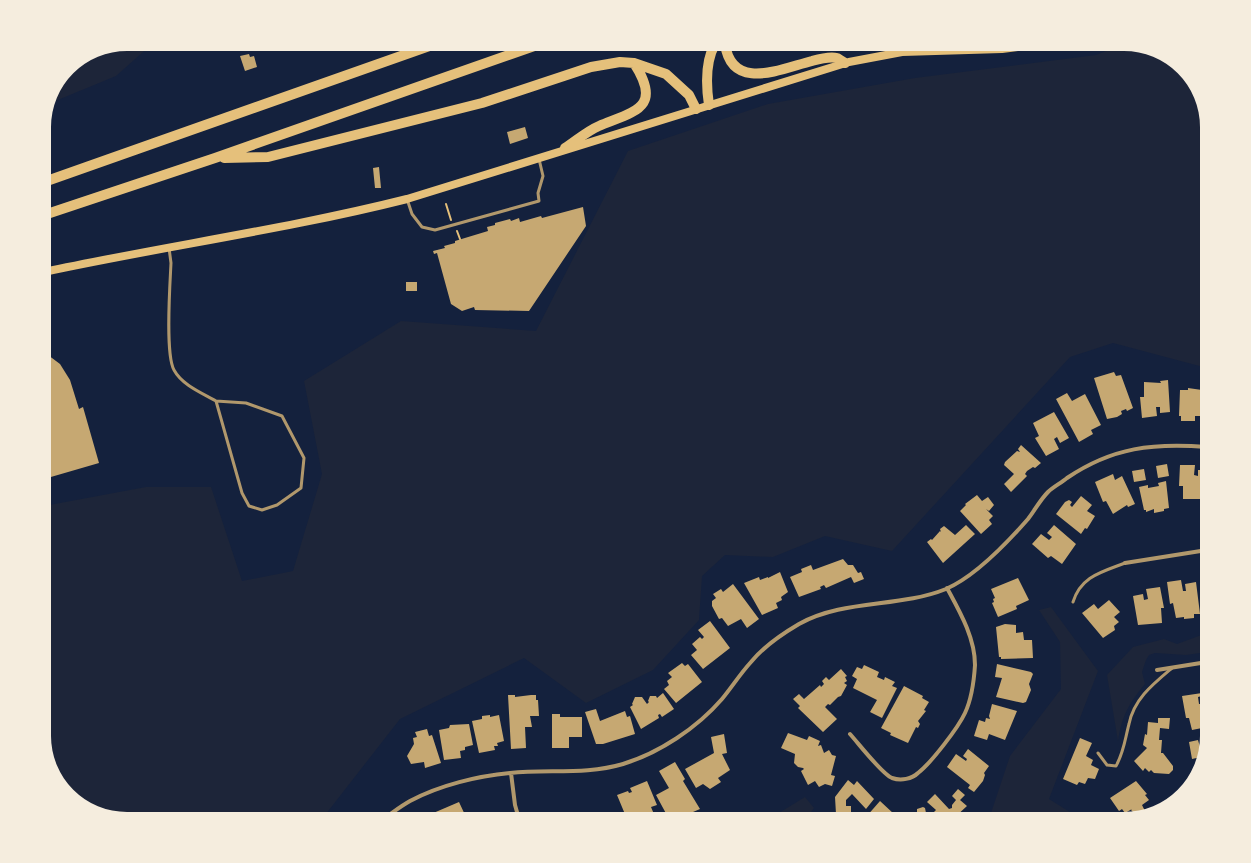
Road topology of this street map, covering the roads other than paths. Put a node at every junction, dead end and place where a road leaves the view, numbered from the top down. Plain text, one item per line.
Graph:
1 (415, 51) edge
2 (520, 51) edge
3 (712, 51) edge
4 (727, 51) edge
5 (922, 51) edge
6 (634, 63) junction
7 (845, 63) junction
8 (709, 105) junction
9 (696, 109) junction
10 (565, 148) junction
11 (539, 157) junction
12 (215, 158) junction
13 (51, 180) edge
14 (407, 199) junction
15 (51, 213) edge
16 (169, 246) junction
17 (51, 271) edge
18 (216, 401) junction
19 (1200, 446) edge
20 (1200, 551) edge
21 (1124, 564) joint
22 (947, 588) junction
23 (1073, 602) dead end
24 (1200, 663) edge
25 (1172, 668) junction
26 (1157, 670) dead end
27 (850, 734) dead end
28 (1098, 753) dead end
29 (511, 773) junction
30 (393, 812) edge
31 (517, 812) edge

1 - 13 highway
2 - 12 highway
3 - 8 highway
4 - 7 highway
5 - 7 main road
6 - 9 highway
6 - 10 highway
6 - 12 highway
7 - 8 main road
8 - 9 main road
9 - 10 main road
10 - 11 main road
11 - 14 main road
11 - 14 lane
12 - 15 highway
14 - 16 main road
16 - 17 main road
16 - 18 lane
18 - 18 lane
19 - 22 street
20 - 21 street
21 - 23 lane
22 - 27 street
22 - 29 street
24 - 25 street
25 - 26 street
25 - 28 lane
29 - 30 street
29 - 31 street

